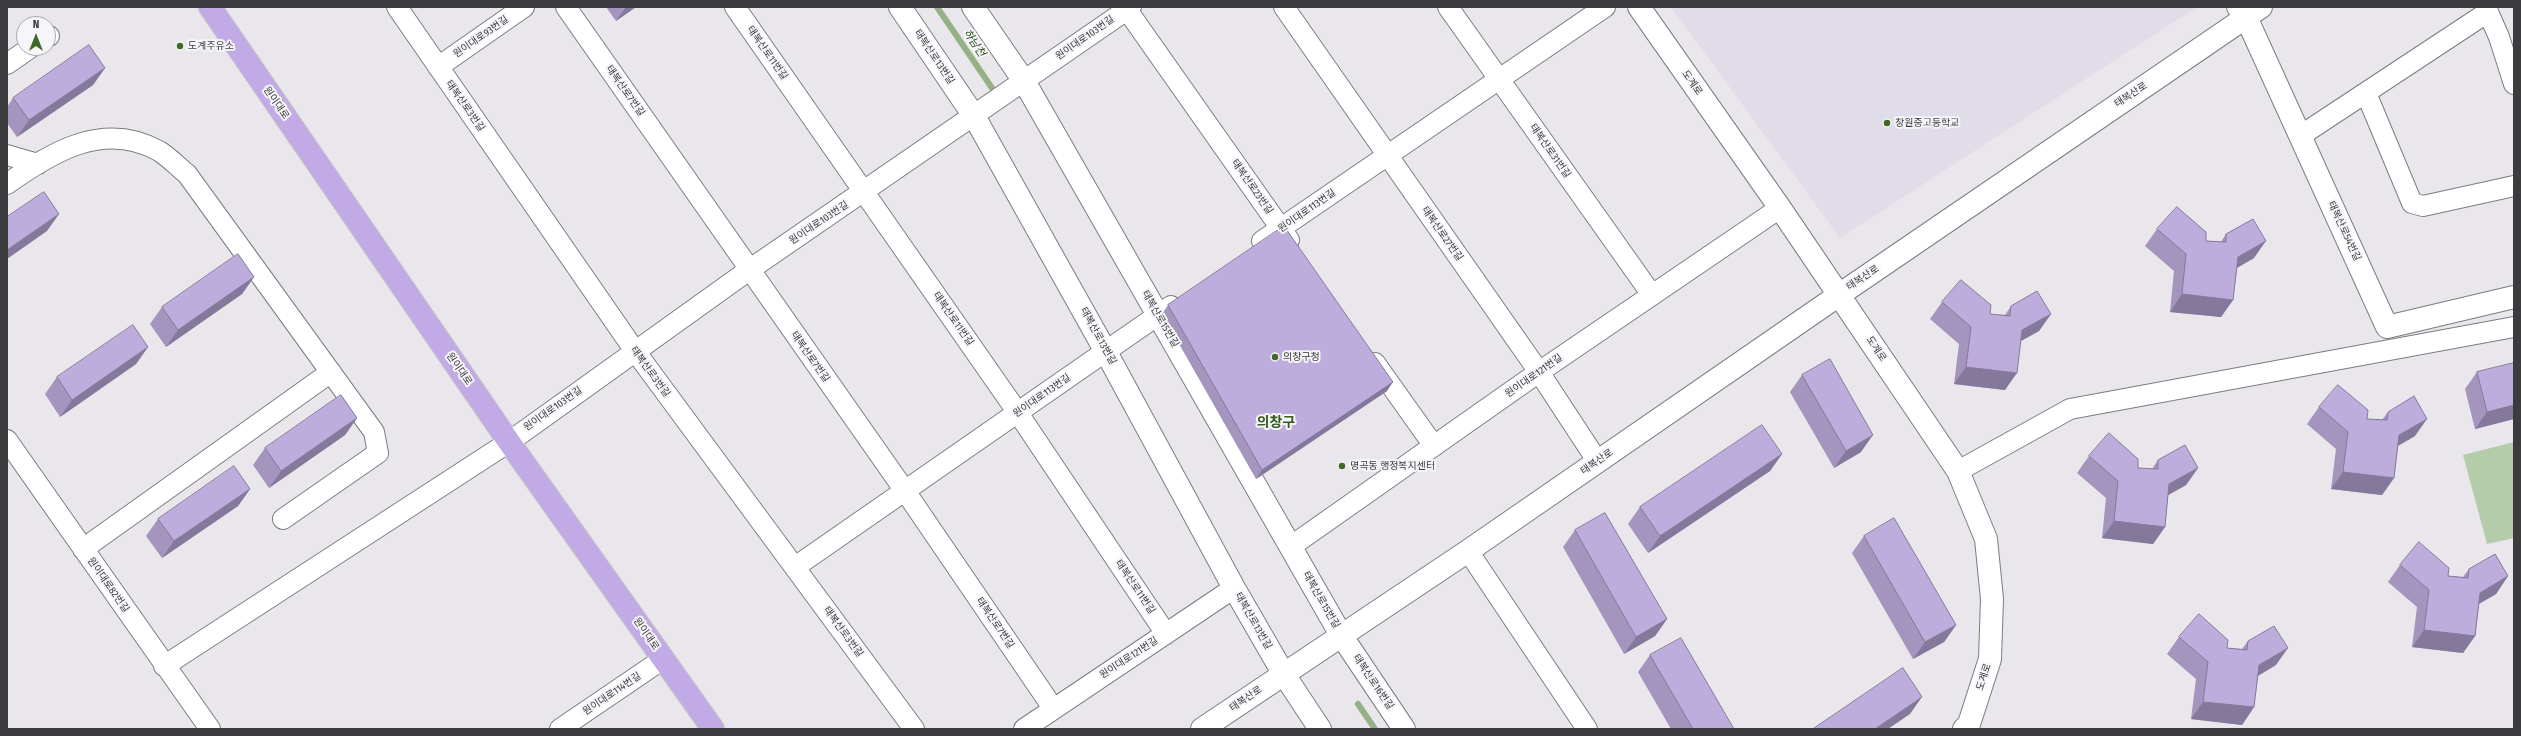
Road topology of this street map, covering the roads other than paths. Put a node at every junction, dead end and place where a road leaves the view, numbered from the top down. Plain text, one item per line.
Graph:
1 (210, 7) edge
2 (397, 7) edge
3 (524, 7) edge
4 (566, 7) edge
5 (735, 7) edge
6 (900, 7) edge
7 (973, 7) edge
8 (1284, 7) edge
9 (1448, 7) edge
10 (1605, 7) edge
11 (1639, 7) edge
12 (1127, 8) edge
13 (2248, 10) edge
14 (2492, 10) edge
15 (18, 56) edge
16 (7, 64) edge
17 (438, 67) junction
18 (1499, 79) junction
19 (1024, 81) junction
20 (2514, 84) edge
21 (2366, 93) junction
22 (974, 116) junction
23 (2300, 136) junction
24 (7, 155) edge
25 (1387, 156) junction
26 (38, 164) junction
27 (7, 184) edge
28 (2514, 186) edge
29 (865, 192) junction
30 (1780, 208) junction
31 (1281, 229) junction
32 (1249, 250) edge
33 (1299, 255) edge
34 (749, 270) junction
35 (1188, 293) edge
36 (1839, 294) junction
37 (1652, 295) junction
38 (2514, 297) edge
39 (1158, 315) junction
40 (2514, 327) edge
41 (1363, 346) edge
42 (635, 351) junction
43 (1106, 352) junction
44 (331, 372) junction
45 (1539, 372) junction
46 (1018, 413) junction
47 (7, 440) edge
48 (509, 442) junction
49 (1434, 446) junction
50 (1598, 462) junction
51 (1958, 471) junction
52 (905, 491) junction
53 (283, 519) dead end
54 (1290, 547) junction
55 (82, 549) junction
56 (1468, 552) junction
57 (795, 567) junction
58 (1234, 588) junction
59 (1166, 634) junction
60 (1338, 637) junction
61 (663, 659) junction
62 (164, 666) junction
63 (1287, 671) junction
64 (1053, 708) junction
65 (582, 723) edge
66 (210, 729) edge
67 (560, 729) edge
68 (713, 729) edge
69 (914, 729) edge
70 (1024, 729) edge
71 (1202, 729) edge
72 (1320, 729) edge
73 (1404, 729) edge
74 (1587, 729) edge
75 (1964, 729) edge

1 - 48 main road, 원이대로
2 - 17 street, 태복산로3번길
3 - 17 street, 원이대로93번길
4 - 34 street, 태복산로7번길
5 - 29 street, 태복산로11번길
6 - 22 street, 태복산로13번길
7 - 19 street, 태복산로15번길
8 - 25 street, 태복산로27번길
9 - 18 street, 태복산로31번길
10 - 18 street, 원이대로113번길
11 - 30 street, 도계로
12 - 19 street, 원이대로103번길
12 - 31 street, 태복산로23번길
13 - 23 street, 태복산로54번길
13 - 36 street, 태복산로
14 - 20 street
14 - 21 street
15 - 16 street
17 - 42 street, 태복산로3번길
18 - 25 street, 원이대로113번길
18 - 37 street, 태복산로31번길
19 - 22 street, 원이대로103번길
19 - 39 street, 태복산로15번길
21 - 23 street
21 - 28 street
22 - 29 street, 원이대로103번길
22 - 43 street, 태복산로13번길
23 - 38 street, 태복산로54번길
24 - 26 street
25 - 31 street, 원이대로113번길
25 - 45 street, 태복산로27번길
26 - 27 street
26 - 44 street
29 - 34 street, 원이대로103번길
29 - 46 street, 태복산로11번길
30 - 36 street, 도계로
30 - 37 street, 원이대로121번길
31 - 32 street, 원이대로113번길
31 - 33 street, 태복산로23번길
34 - 42 street, 원이대로103번길
34 - 52 street, 태복산로7번길
35 - 39 street, 원이대로113번길
36 - 50 street, 태복산로
36 - 51 street, 도계로
37 - 45 street, 원이대로121번길
39 - 43 street, 원이대로113번길
39 - 54 street, 태복산로15번길
40 - 51 street
41 - 49 street
42 - 48 street, 원이대로103번길
42 - 57 street, 태복산로3번길
43 - 46 street, 원이대로113번길
43 - 58 street, 태복산로13번길
44 - 53 street
44 - 55 street
45 - 49 street, 원이대로121번길
45 - 50 street, 태복산로27번길
46 - 52 street, 원이대로113번길
46 - 59 street, 태복산로11번길
47 - 55 street, 원이대로82번길
48 - 61 main road, 원이대로
48 - 62 street, 원이대로103번길
49 - 54 street, 원이대로121번길
50 - 56 street, 태복산로
51 - 75 street, 도계로
52 - 57 street, 원이대로113번길
52 - 64 street, 태복산로7번길
54 - 60 street, 태복산로15번길
55 - 62 street, 원이대로82번길
56 - 60 street, 태복산로
56 - 74 street
57 - 69 street, 태복산로3번길
58 - 59 street, 원이대로121번길
58 - 63 street, 태복산로13번길
59 - 64 street, 원이대로121번길
60 - 63 street, 태복산로
60 - 73 street, 태복산로16번길
61 - 65 street, 원이대로114번길
61 - 68 main road, 원이대로
62 - 66 street, 원이대로82번길
63 - 71 street, 태복산로
63 - 72 street, 태복산로13번길
64 - 70 street, 원이대로121번길
65 - 67 street, 원이대로114번길

